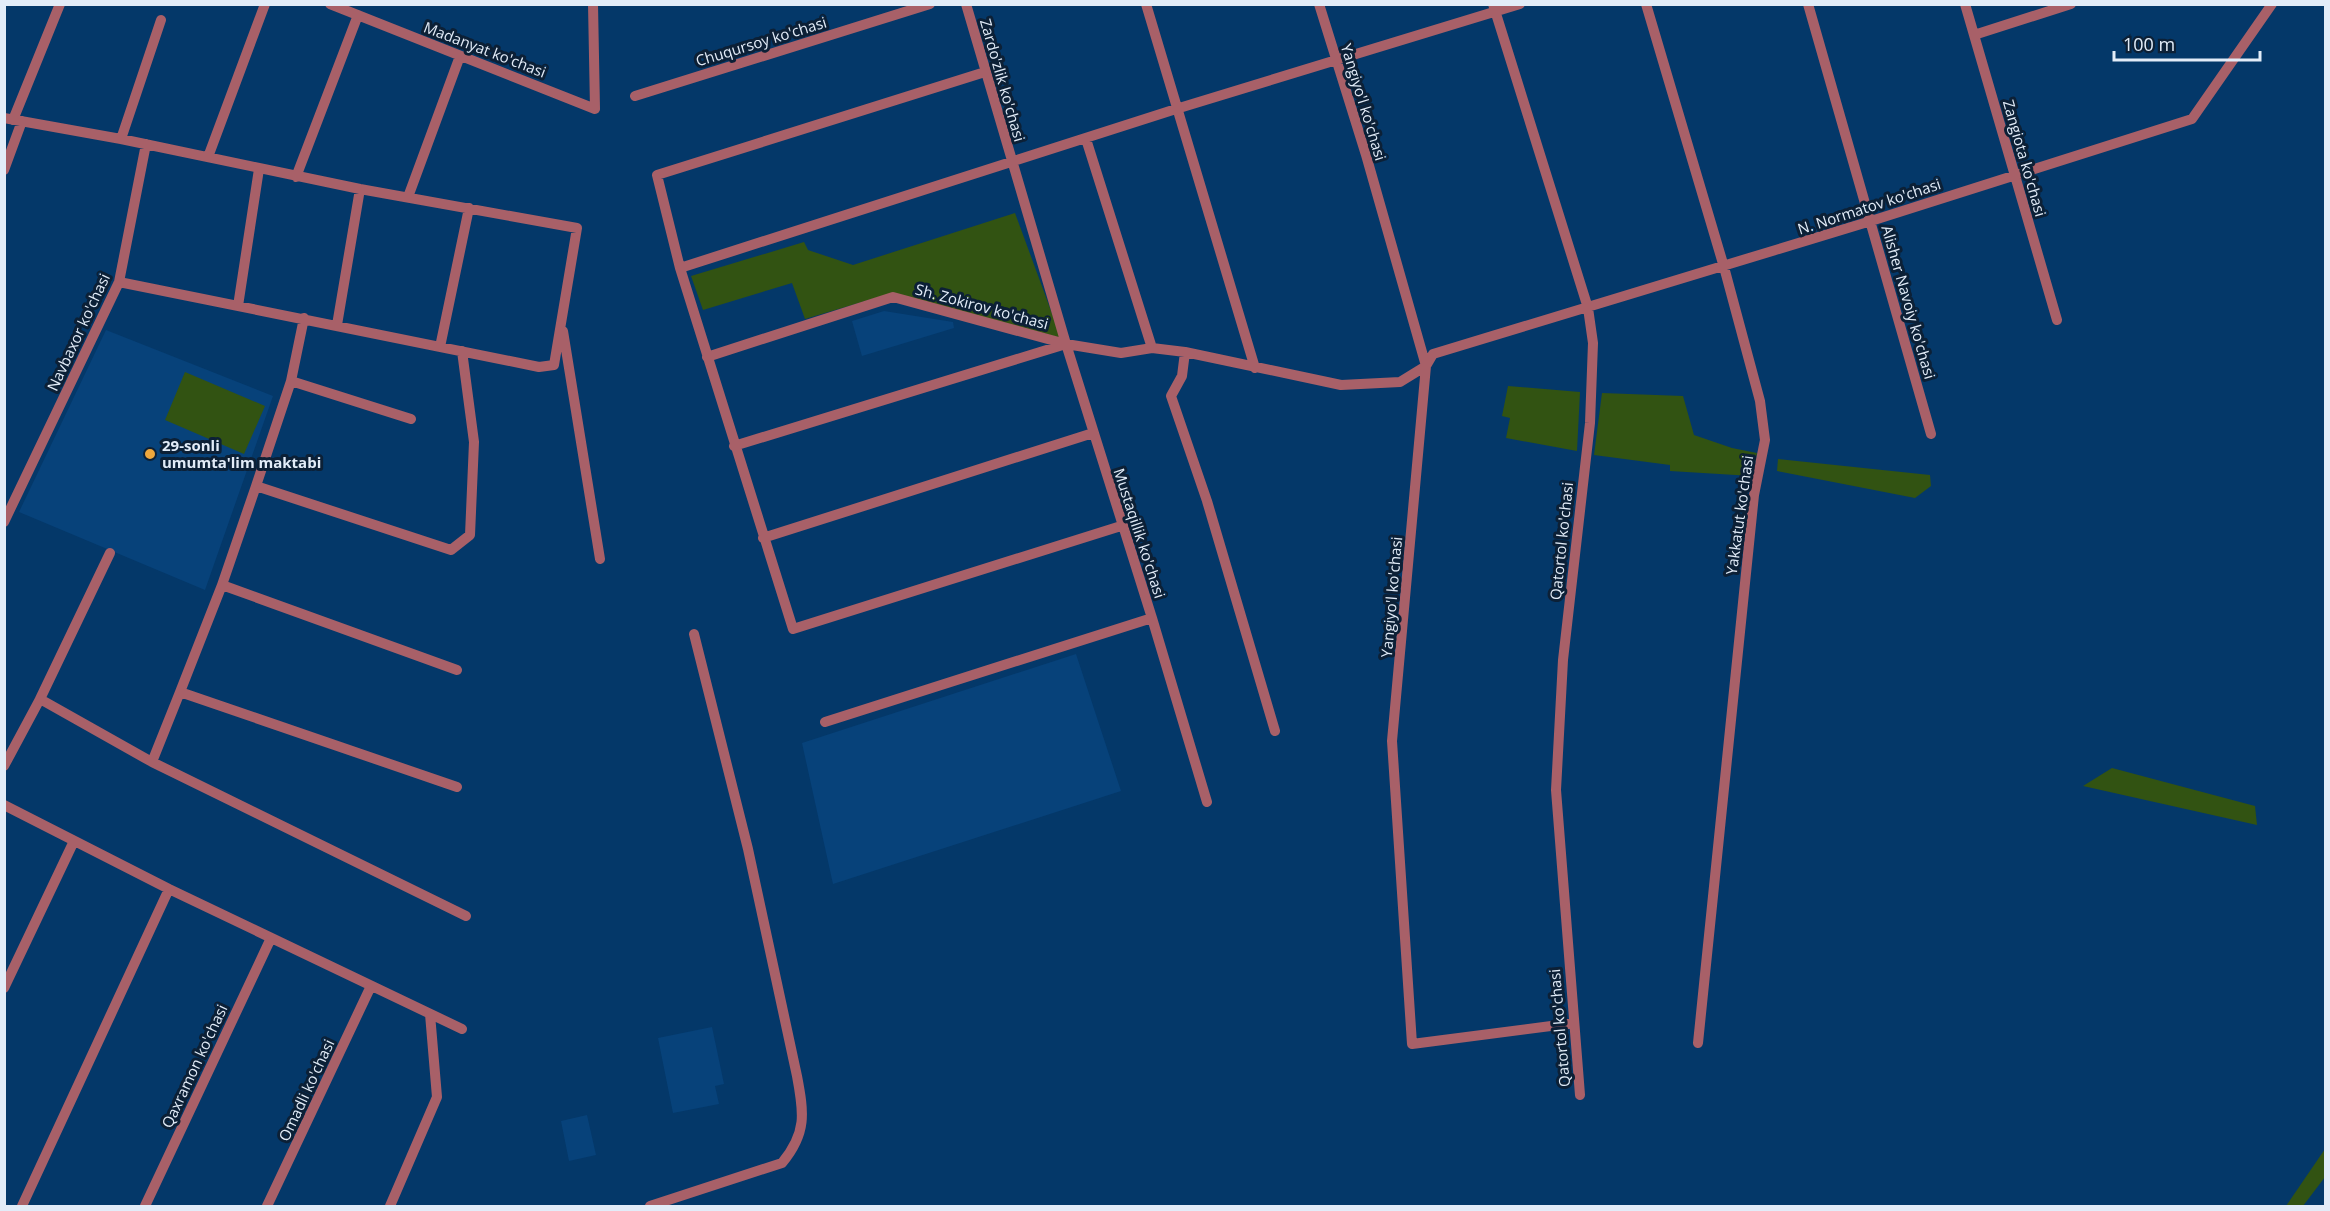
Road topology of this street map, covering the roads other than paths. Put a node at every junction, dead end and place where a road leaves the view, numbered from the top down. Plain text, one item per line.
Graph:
1 (60, 4) edge
2 (265, 4) edge
3 (330, 4) edge
4 (593, 4) edge
5 (930, 4) edge
6 (966, 4) edge
7 (1146, 4) edge
8 (1319, 4) edge
9 (1520, 4) edge
10 (1646, 4) edge
11 (1808, 4) edge
12 (1965, 4) edge
13 (2071, 4) edge
14 (2272, 4) edge
15 (1494, 8) edge
16 (358, 15) junction
17 (161, 20) dead end
18 (1974, 35) junction
19 (460, 56) junction
20 (1336, 61) junction
21 (985, 72) junction
22 (635, 96) dead end
23 (1176, 109) junction
24 (13, 119) edge
25 (121, 138) junction
26 (1086, 139) junction
27 (146, 144) junction
28 (208, 157) junction
29 (1012, 163) junction
30 (259, 169) junction
31 (4, 170) edge
32 (2014, 175) junction
33 (296, 177) junction
34 (360, 189) junction
35 (408, 197) junction
36 (469, 208) junction
37 (1871, 221) junction
38 (1724, 267) junction
39 (680, 268) junction
40 (119, 282) junction
41 (238, 306) junction
42 (1588, 308) junction
43 (304, 318) junction
44 (2057, 320) dead end
45 (561, 322) junction
46 (337, 325) junction
47 (1066, 344) junction
48 (440, 346) junction
49 (1152, 348) junction
50 (462, 351) junction
51 (1185, 352) junction
52 (707, 357) junction
53 (1426, 366) junction
54 (1255, 368) junction
55 (291, 381) junction
56 (411, 419) dead end
57 (1093, 433) junction
58 (1931, 434) dead end
59 (734, 446) junction
60 (256, 486) junction
61 (4, 522) edge
62 (1121, 526) junction
63 (764, 538) junction
64 (110, 553) dead end
65 (600, 558) dead end
66 (222, 585) junction
67 (1152, 618) junction
68 (694, 634) dead end
69 (457, 670) dead end
70 (180, 692) junction
71 (40, 699) junction
72 (825, 722) dead end
73 (1275, 731) dead end
74 (152, 762) junction
75 (4, 766) edge
76 (457, 788) dead end
77 (1207, 802) dead end
78 (4, 805) edge
79 (74, 841) junction
80 (169, 889) junction
81 (466, 916) dead end
82 (271, 938) junction
83 (371, 986) junction
84 (4, 988) edge
85 (430, 1014) junction
86 (1574, 1023) junction
87 (462, 1029) dead end
88 (1698, 1043) dead end
89 (1580, 1095) dead end
90 (22, 1206) edge
91 (145, 1206) edge
92 (267, 1206) edge
93 (390, 1206) edge
94 (650, 1206) edge

1 - 24 street
2 - 28 street
3 - 16 street, Madanyat ko'chasi
4 - 19 street, Madanyat ko'chasi
5 - 22 street, Chuqursoy ko'chasi
6 - 21 street, Zardo'zlik ko'chasi
7 - 23 street
8 - 20 street, Yangiyo'l ko'chasi
9 - 15 street
10 - 38 street, Yakkatut ko'chasi
11 - 37 street, Alisher Navoiy ko'chasi
12 - 18 street, Zangiota ko'chasi
13 - 18 street
14 - 32 street, N. Normatov ko'chasi
15 - 20 street
15 - 42 street, Qatortol ko'chasi
16 - 19 street, Madanyat ko'chasi
16 - 33 street
17 - 25 street
18 - 32 street, Zangiota ko'chasi
19 - 35 street
20 - 23 street
20 - 53 street, Yangiyo'l ko'chasi
21 - 29 street, Zardo'zlik ko'chasi
21 - 39 street
23 - 26 street
23 - 54 street
24 - 25 street
24 - 31 street
25 - 27 street
26 - 29 street
26 - 49 street
27 - 28 street
27 - 40 street, Navbaxor ko'chasi
28 - 30 street
29 - 39 street
29 - 47 street, Mustaqillik ko'chasi
30 - 33 street
30 - 41 street
32 - 37 street, N. Normatov ko'chasi
32 - 44 street, Zangiota ko'chasi
33 - 34 street
34 - 35 street
34 - 46 street
35 - 36 street
36 - 45 street
36 - 48 street
37 - 38 street, N. Normatov ko'chasi
37 - 58 street, Alisher Navoiy ko'chasi
38 - 42 street, N. Normatov ko'chasi
38 - 88 street, Yakkatut ko'chasi
39 - 52 street
40 - 41 street
40 - 61 street, Navbaxor ko'chasi
41 - 43 street
42 - 53 street, N. Normatov ko'chasi
42 - 86 street, Qatortol ko'chasi
43 - 46 street
43 - 55 street
45 - 50 street
45 - 65 street
46 - 48 street
47 - 49 street, Sh. Zokirov ko'chasi
47 - 52 street, Sh. Zokirov ko'chasi
47 - 57 street, Mustaqillik ko'chasi
47 - 59 street
48 - 50 street
49 - 51 street, Sh. Zokirov ko'chasi
50 - 60 street
51 - 54 street, Sh. Zokirov ko'chasi
51 - 73 street
52 - 59 street
53 - 54 street, Sh. Zokirov ko'chasi
53 - 86 street, Yangiyo'l ko'chasi
55 - 56 street
55 - 60 street
57 - 62 street, Mustaqillik ko'chasi
57 - 63 street
59 - 63 street
60 - 66 street
62 - 63 street
62 - 67 street, Mustaqillik ko'chasi
64 - 71 street
66 - 69 street
66 - 70 street
67 - 72 street, Mustaqillik ko'chasi
67 - 77 street
68 - 94 street
70 - 74 street
70 - 76 street
71 - 74 street
71 - 75 street
74 - 81 street
78 - 79 street
79 - 80 street
79 - 84 street
80 - 82 street
80 - 90 street
82 - 83 street
82 - 91 street, Qaxramon ko'chasi
83 - 85 street
83 - 92 street, Omadli ko'chasi
85 - 87 street
85 - 93 street
86 - 89 street, Qatortol ko'chasi

